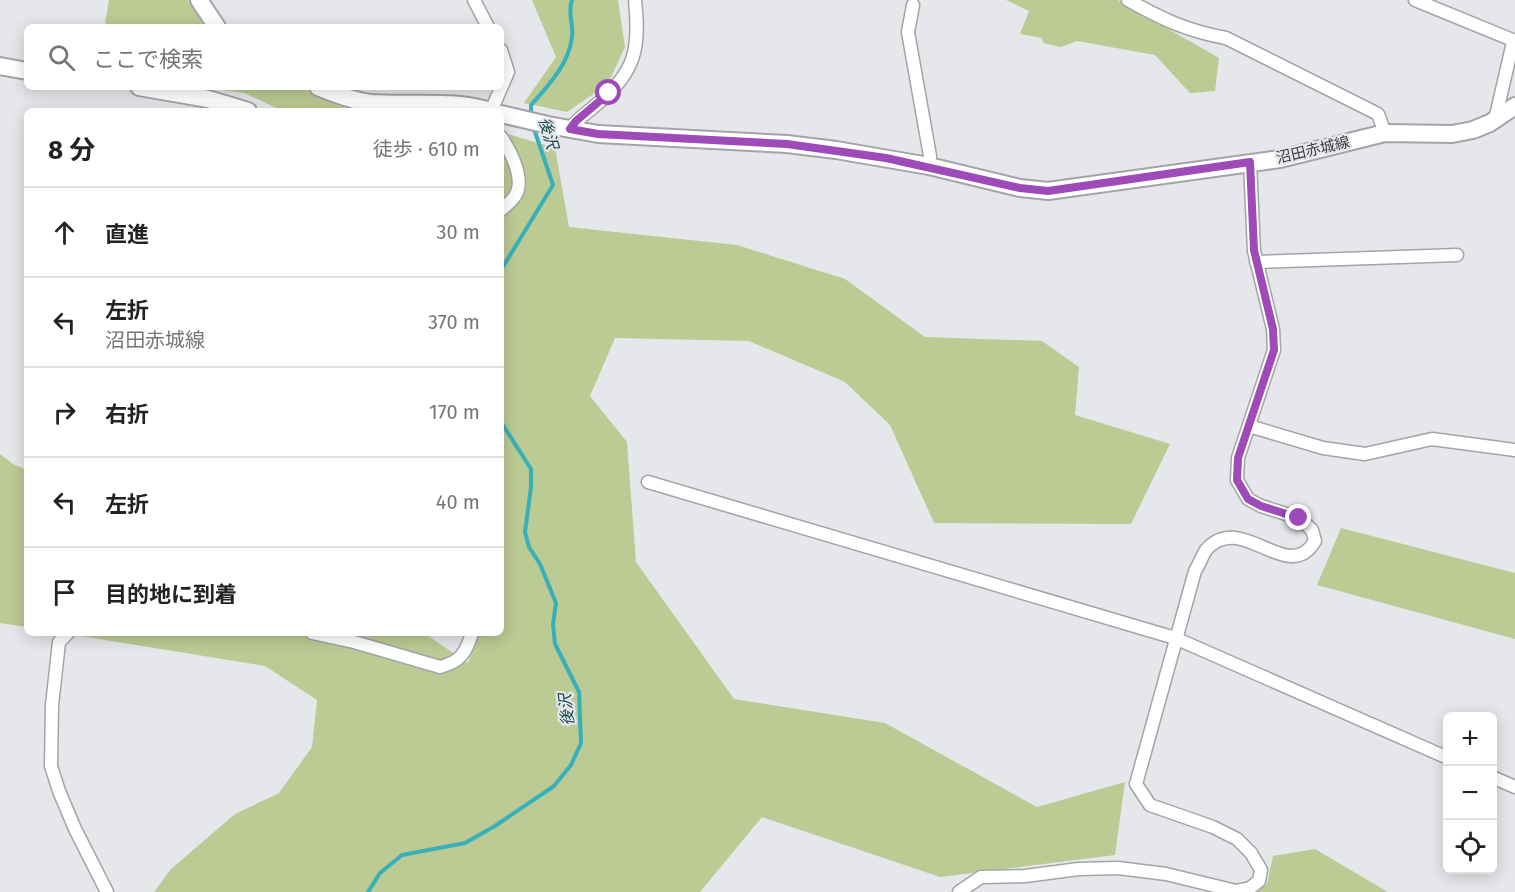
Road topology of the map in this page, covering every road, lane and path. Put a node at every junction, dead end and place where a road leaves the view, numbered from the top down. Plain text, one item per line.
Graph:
1 (199, 0) edge
2 (474, 0) edge
3 (635, 0) edge
4 (1128, 0) edge
5 (1416, 0) edge
6 (913, 5) dead end
7 (215, 24) edge
8 (486, 24) edge
9 (1514, 41) edge
10 (504, 59) edge
11 (0, 66) edge
12 (24, 70) edge
13 (504, 88) edge
14 (156, 90) edge
15 (325, 90) edge
16 (504, 90) edge
17 (1515, 106) edge
18 (239, 108) edge
19 (458, 108) edge
20 (499, 108) edge
21 (504, 114) edge
22 (1495, 120) junction
23 (570, 129) junction
24 (1385, 133) junction
25 (504, 142) edge
26 (1250, 162) junction
27 (929, 166) junction
28 (504, 207) edge
29 (1457, 255) dead end
30 (1256, 262) junction
31 (1249, 426) junction
32 (1515, 450) edge
33 (648, 482) dead end
34 (65, 636) edge
35 (326, 636) edge
36 (471, 636) edge
37 (1175, 638) junction
38 (1443, 756) edge
39 (1497, 779) edge
40 (1515, 787) edge
41 (107, 892) edge
42 (959, 892) edge

1 - 7 main road
2 - 8 street
3 - 23 street
4 - 24 street
5 - 9 street
6 - 27 street
9 - 22 street
10 - 13 street
11 - 12 main road
14 - 18 main road
15 - 19 main road, 沼田赤城線
16 - 20 street
17 - 22 main road, 沼田赤城線
21 - 23 main road, 沼田赤城線
22 - 24 main road, 沼田赤城線
23 - 27 main road, 沼田赤城線
24 - 26 main road, 沼田赤城線
25 - 28 street
26 - 27 main road, 沼田赤城線
26 - 30 street
29 - 30 street
30 - 31 street
31 - 32 street
31 - 37 street
33 - 37 street
34 - 41 street
35 - 36 street
37 - 38 street
37 - 42 street
39 - 40 street

